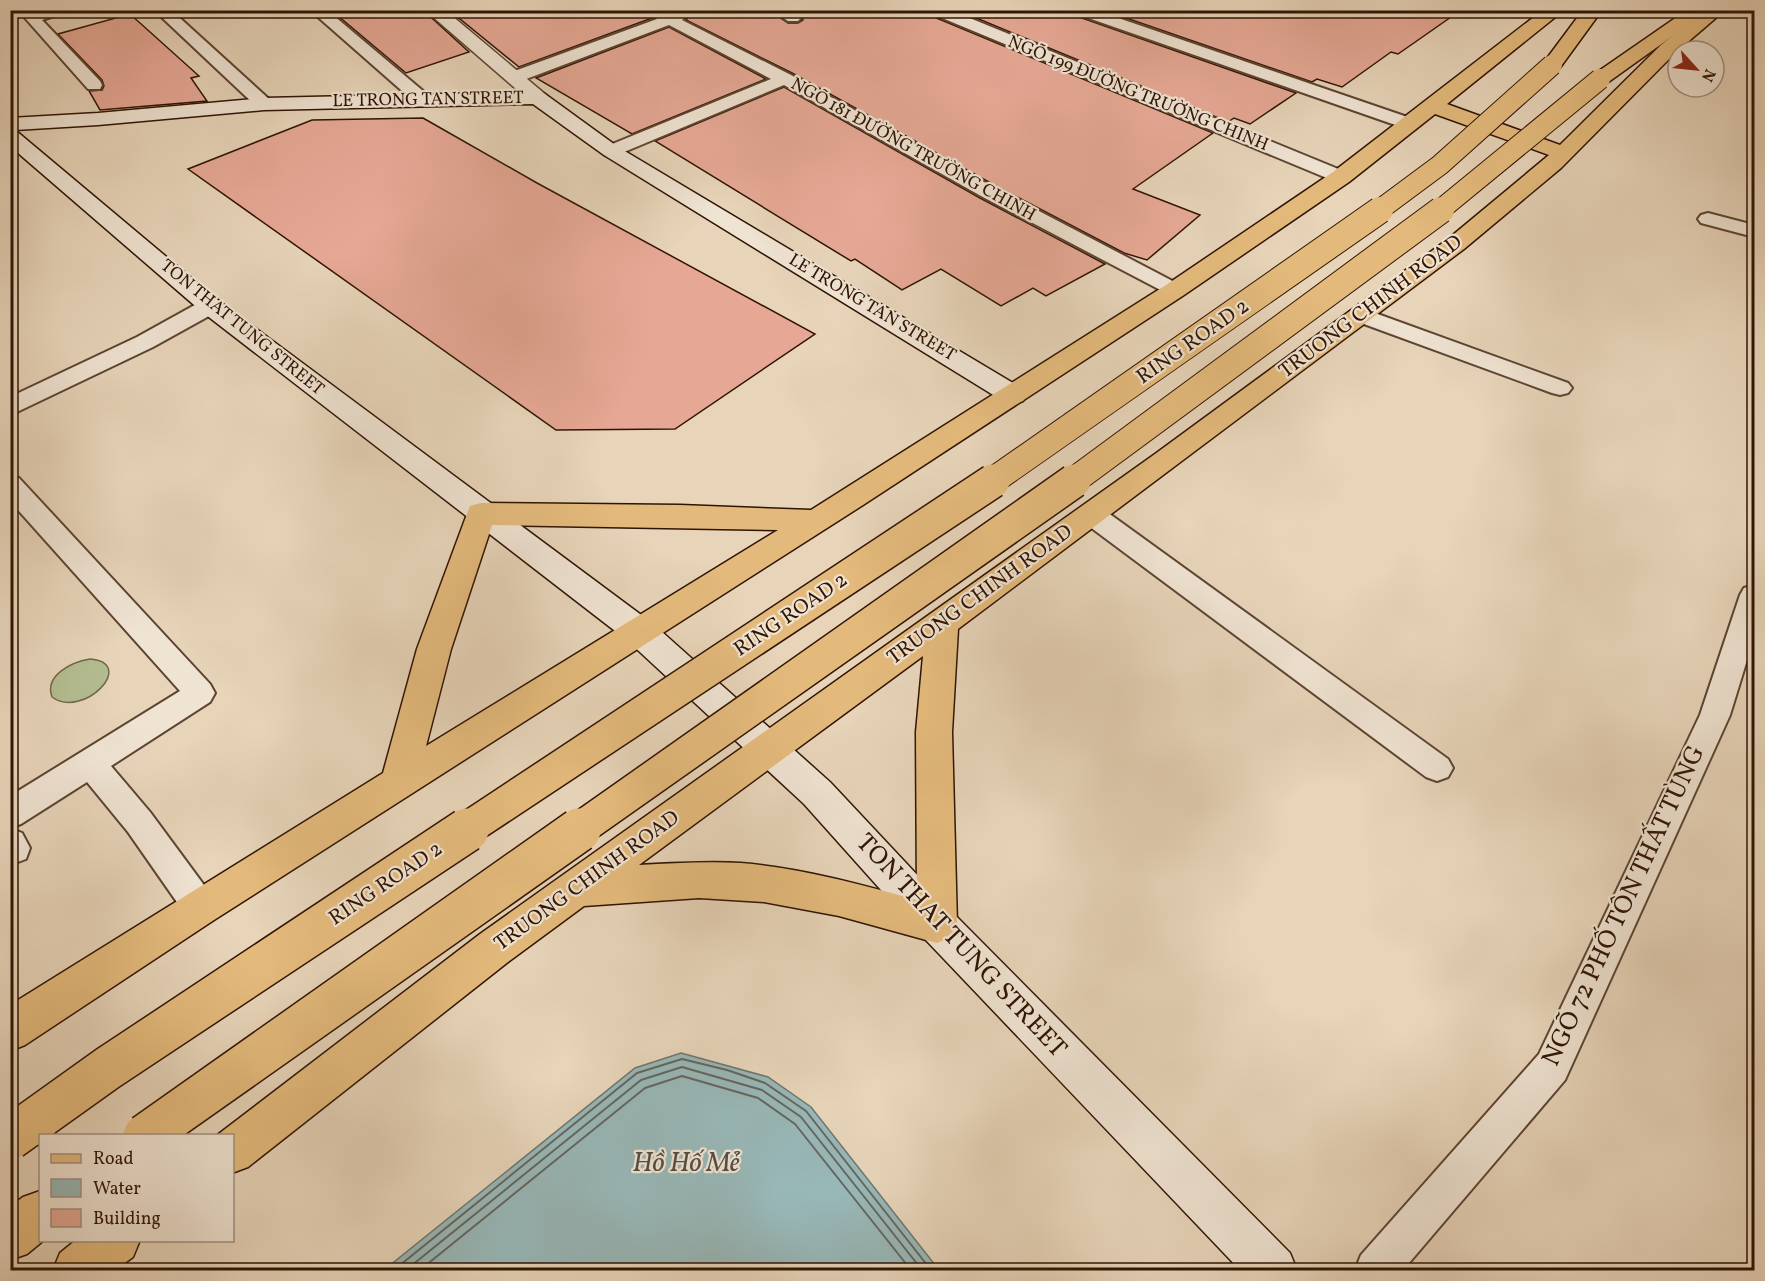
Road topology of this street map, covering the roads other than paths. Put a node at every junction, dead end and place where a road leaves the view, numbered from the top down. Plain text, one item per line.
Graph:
1 (58, 10) edge
2 (161, 10) edge
3 (317, 10) edge
4 (651, 10) edge
5 (692, 10) edge
6 (778, 10) edge
7 (935, 10) edge
8 (1079, 10) edge
9 (1555, 10) edge
10 (1593, 10) edge
11 (441, 12) edge
12 (1708, 12) edge
13 (28, 14) edge
14 (793, 18) dead end
15 (670, 21) junction
16 (515, 77) junction
17 (785, 79) junction
18 (94, 85) dead end
19 (538, 98) junction
20 (423, 100) junction
21 (264, 104) junction
22 (1433, 106) junction
23 (10, 124) edge
24 (1410, 124) junction
25 (10, 135) edge
26 (611, 151) junction
27 (1563, 153) junction
28 (1341, 177) junction
29 (1708, 219) dead end
30 (1755, 231) edge
31 (1175, 290) junction
32 (210, 306) junction
33 (1361, 315) junction
34 (1560, 388) dead end
35 (10, 389) edge
36 (1013, 395) junction
37 (11, 407) edge
38 (10, 484) edge
39 (481, 514) junction
40 (1091, 514) junction
41 (814, 521) junction
42 (1755, 595) edge
43 (942, 624) junction
44 (639, 632) junction
45 (769, 750) junction
46 (90, 763) junction
47 (1437, 768) dead end
48 (399, 782) junction
49 (10, 814) edge
50 (10, 843) edge
51 (10, 850) edge
52 (578, 888) junction
53 (201, 907) junction
54 (937, 924) junction
55 (10, 1030) edge
56 (148, 1134) edge
57 (10, 1138) edge
58 (234, 1149) edge
59 (39, 1215) edge
60 (10, 1237) edge
61 (113, 1242) edge
62 (77, 1270) edge
63 (1273, 1270) edge
64 (1376, 1270) edge

1 - 13 lane
2 - 21 lane
3 - 20 lane
4 - 15 lane, NGÕ 181 ĐƯỜNG TRƯỜNG CHINH
5 - 15 lane
6 - 14 lane
7 - 28 lane, NGÕ 199 ĐƯỜNG TRƯỜNG CHINH
8 - 24 lane
9 - 22 main road
10 - 57 main road, RING ROAD 2, bridge
11 - 16 main road
12 - 27 main road, TRUONG CHINH ROAD
12 - 56 main road, RING ROAD 2, bridge
13 - 18 lane
15 - 16 lane
15 - 17 lane, NGÕ 181 ĐƯỜNG TRƯỜNG CHINH
16 - 19 main road
17 - 26 lane
17 - 31 lane, NGÕ 181 ĐƯỜNG TRƯỜNG CHINH
19 - 20 main road, LE TRONG TAN STREET
19 - 26 main road, LE TRONG TAN STREET
20 - 21 main road, LE TRONG TAN STREET
21 - 23 main road, LE TRONG TAN STREET
22 - 24 main road
22 - 27 main road
24 - 28 main road
25 - 32 main road, TON THAT TUNG STREET
26 - 36 main road, LE TRONG TAN STREET
27 - 33 main road, TRUONG CHINH ROAD
28 - 31 main road
29 - 30 lane
31 - 36 main road
32 - 37 lane
32 - 39 main road, TON THAT TUNG STREET
33 - 34 lane
33 - 40 main road, TRUONG CHINH ROAD
35 - 37 lane
36 - 41 main road
38 - 46 lane
39 - 41 main road
39 - 44 main road, TON THAT TUNG STREET
39 - 48 main road
40 - 43 main road, TRUONG CHINH ROAD
40 - 47 lane
41 - 44 main road
42 - 64 lane, NGÕ 72 PHỐ TÔN THẤT TÙNG
43 - 45 main road, TRUONG CHINH ROAD
43 - 54 main road
44 - 45 main road, TON THAT TUNG STREET
44 - 48 main road
45 - 52 main road, TRUONG CHINH ROAD
45 - 54 main road, TON THAT TUNG STREET
46 - 49 lane
46 - 53 lane
48 - 53 main road
50 - 51 lane
52 - 54 main road
52 - 58 main road, TRUONG CHINH ROAD
53 - 55 main road
54 - 63 main road, TON THAT TUNG STREET
59 - 60 main road
61 - 62 main road

